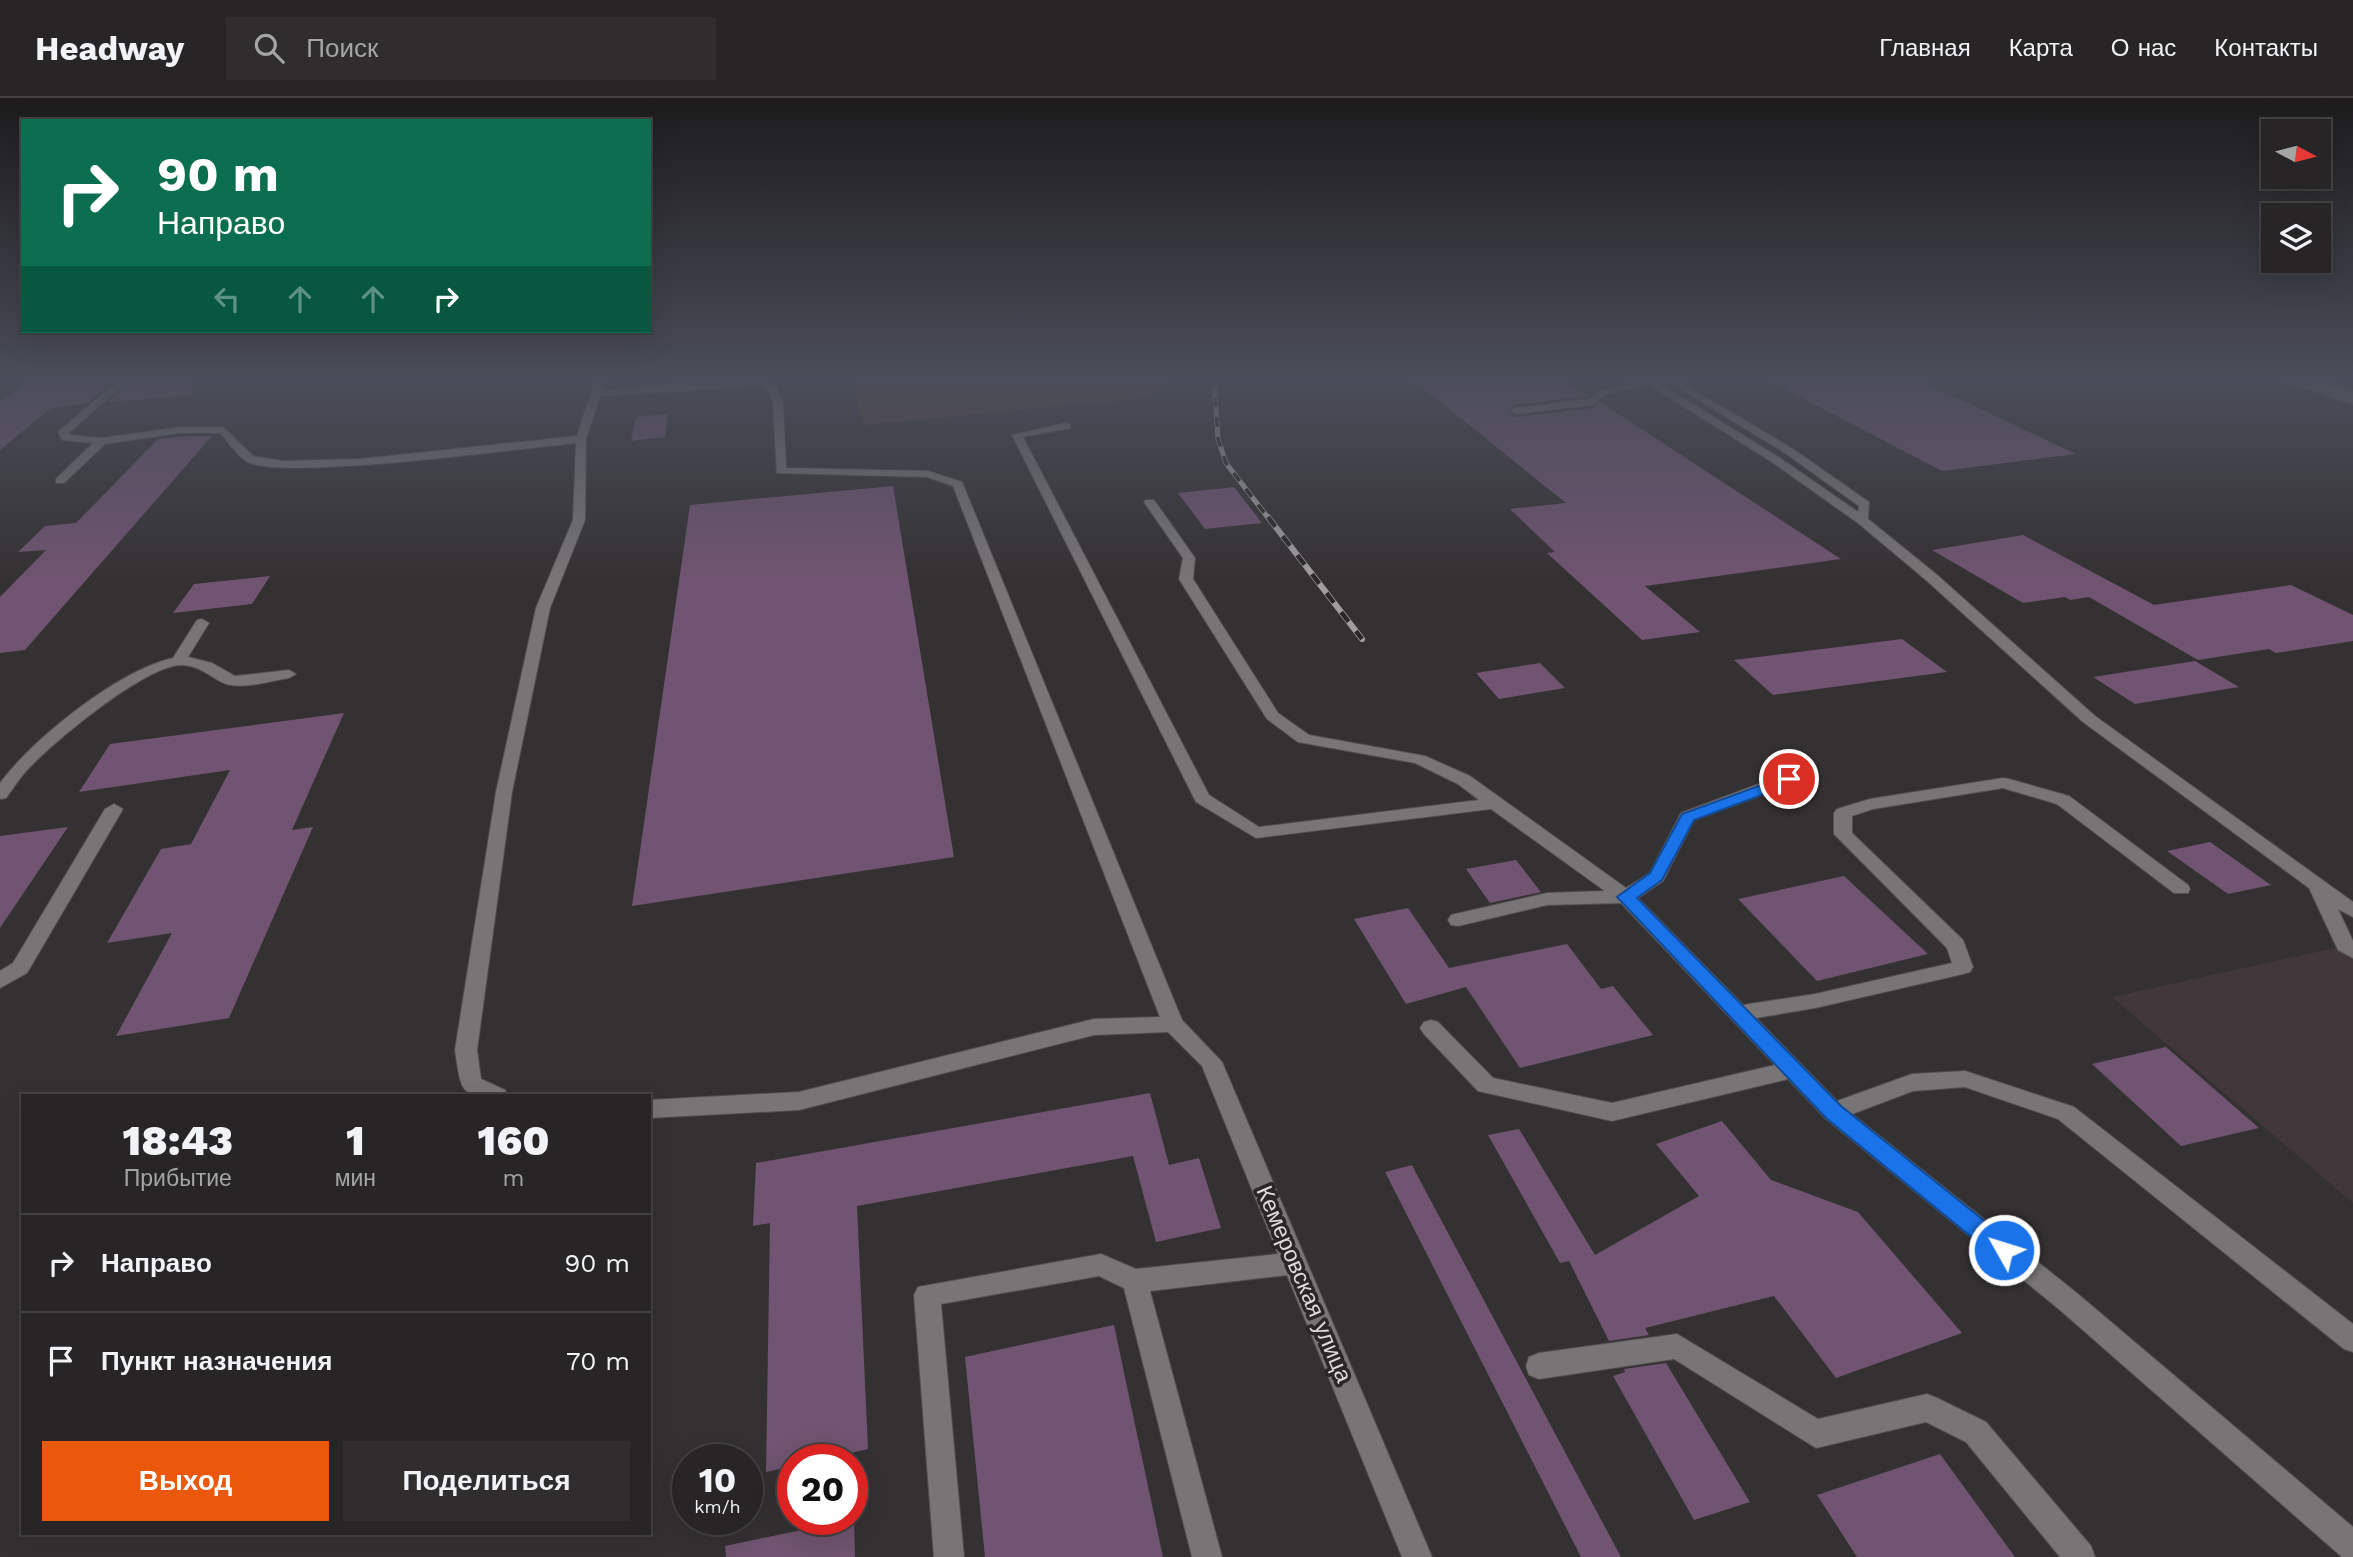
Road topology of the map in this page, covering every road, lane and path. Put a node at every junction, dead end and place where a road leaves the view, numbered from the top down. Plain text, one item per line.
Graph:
1 (98, 445) edge
2 (237, 445) edge
3 (520, 445) edge
4 (581, 445) edge
5 (780, 445) edge
6 (1022, 445) edge
7 (1752, 445) edge
8 (1779, 445) edge
9 (61, 481) dead end
10 (1150, 502) dead end
11 (1862, 520) junction
12 (202, 623) dead end
13 (178, 661) junction
14 (289, 674) dead end
15 (1789, 779) dead end
16 (0, 794) edge
17 (1494, 803) junction
18 (114, 809) dead end
19 (2318, 887) junction
20 (2181, 889) dead end
21 (1626, 897) junction
22 (2353, 911) edge
23 (1458, 920) dead end
24 (2353, 951) edge
25 (0, 981) edge
26 (1737, 1014) junction
27 (1173, 1024) junction
28 (1431, 1028) dead end
29 (1791, 1070) junction
30 (493, 1094) edge
31 (651, 1109) edge
32 (1833, 1112) junction
33 (1296, 1263) junction
34 (1135, 1281) junction
35 (2353, 1340) edge
36 (1539, 1366) dead end
37 (2353, 1548) edge
38 (949, 1557) edge
39 (1207, 1557) edge
40 (1417, 1557) edge
41 (2080, 1557) edge

1 - 9 lane
2 - 3 lane
4 - 30 lane
5 - 27 lane
6 - 17 lane
7 - 11 lane
8 - 11 lane
10 - 17 lane
11 - 19 lane
12 - 13 lane
13 - 14 lane
13 - 16 lane
15 - 21 lane
17 - 21 lane
18 - 25 lane
19 - 22 lane
19 - 24 lane
20 - 26 lane
21 - 23 lane
21 - 26 lane
26 - 29 lane
27 - 31 lane
27 - 33 lane, Кемеровская улица
28 - 29 lane
29 - 32 lane
32 - 35 lane
32 - 37 lane
33 - 34 lane
33 - 40 lane, Кемеровская улица
34 - 38 lane
34 - 39 lane
36 - 41 lane

